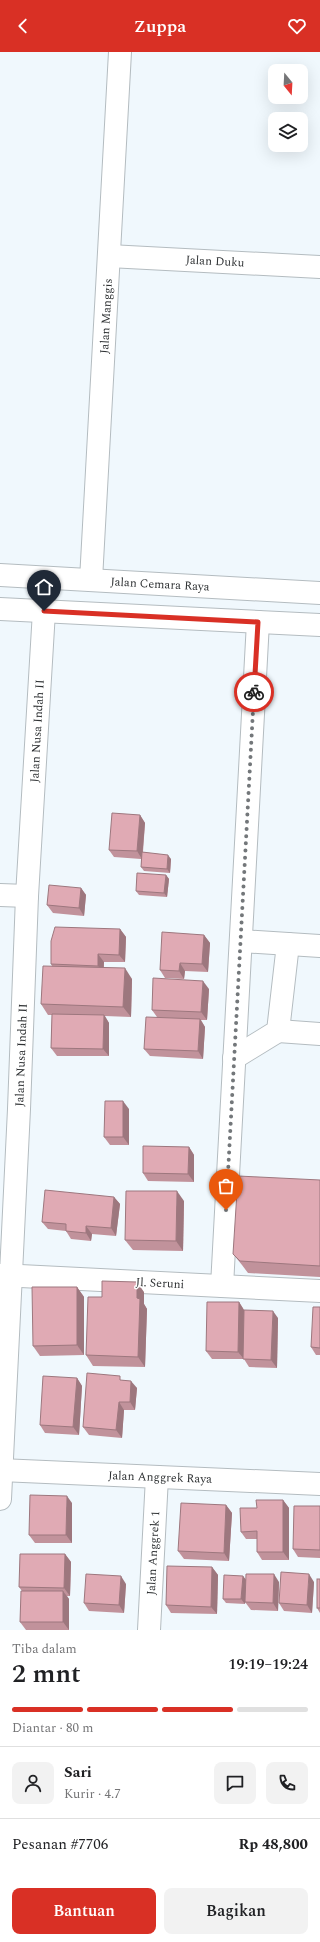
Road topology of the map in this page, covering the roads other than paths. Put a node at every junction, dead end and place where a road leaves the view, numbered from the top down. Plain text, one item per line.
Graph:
1 (120, 52) edge
2 (109, 256) junction
3 (320, 267) edge
4 (0, 575) edge
5 (91, 580) junction
6 (320, 593) edge
7 (0, 609) edge
8 (44, 611) junction
9 (258, 622) junction
10 (320, 625) edge
11 (0, 895) edge
12 (27, 896) junction
13 (241, 941) junction
14 (288, 944) junction
15 (320, 946) edge
16 (278, 1031) junction
17 (320, 1034) edge
18 (234, 1058) junction
19 (10, 1108) edge
20 (6, 1275) edge
21 (222, 1286) junction
22 (320, 1291) edge
23 (1, 1470) edge
24 (157, 1477) junction
25 (320, 1484) edge
26 (0, 1499) edge
27 (149, 1630) edge

1 - 2 street, Jalan Manggis
2 - 3 street, Jalan Duku
2 - 5 street, Jalan Manggis
4 - 5 street, Jalan Cemara Raya
5 - 6 street, Jalan Cemara Raya
7 - 8 street
8 - 9 street
8 - 12 street, Jalan Nusa Indah II
9 - 10 street
9 - 13 street
11 - 12 street
12 - 19 street, Jalan Nusa Indah II
13 - 14 street
13 - 18 street
14 - 15 street
14 - 16 street
16 - 17 street
16 - 18 street
18 - 21 street
19 - 20 street, Jalan Nusa Indah II
20 - 21 street, Jl. Seruni
20 - 23 street, Jalan Nusa Indah II
21 - 22 street, Jl. Seruni
23 - 24 street, Jalan Anggrek Raya
23 - 26 street, Jalan Nusa Indah II
24 - 25 street, Jalan Anggrek Raya
24 - 27 street, Jalan Anggrek 1

